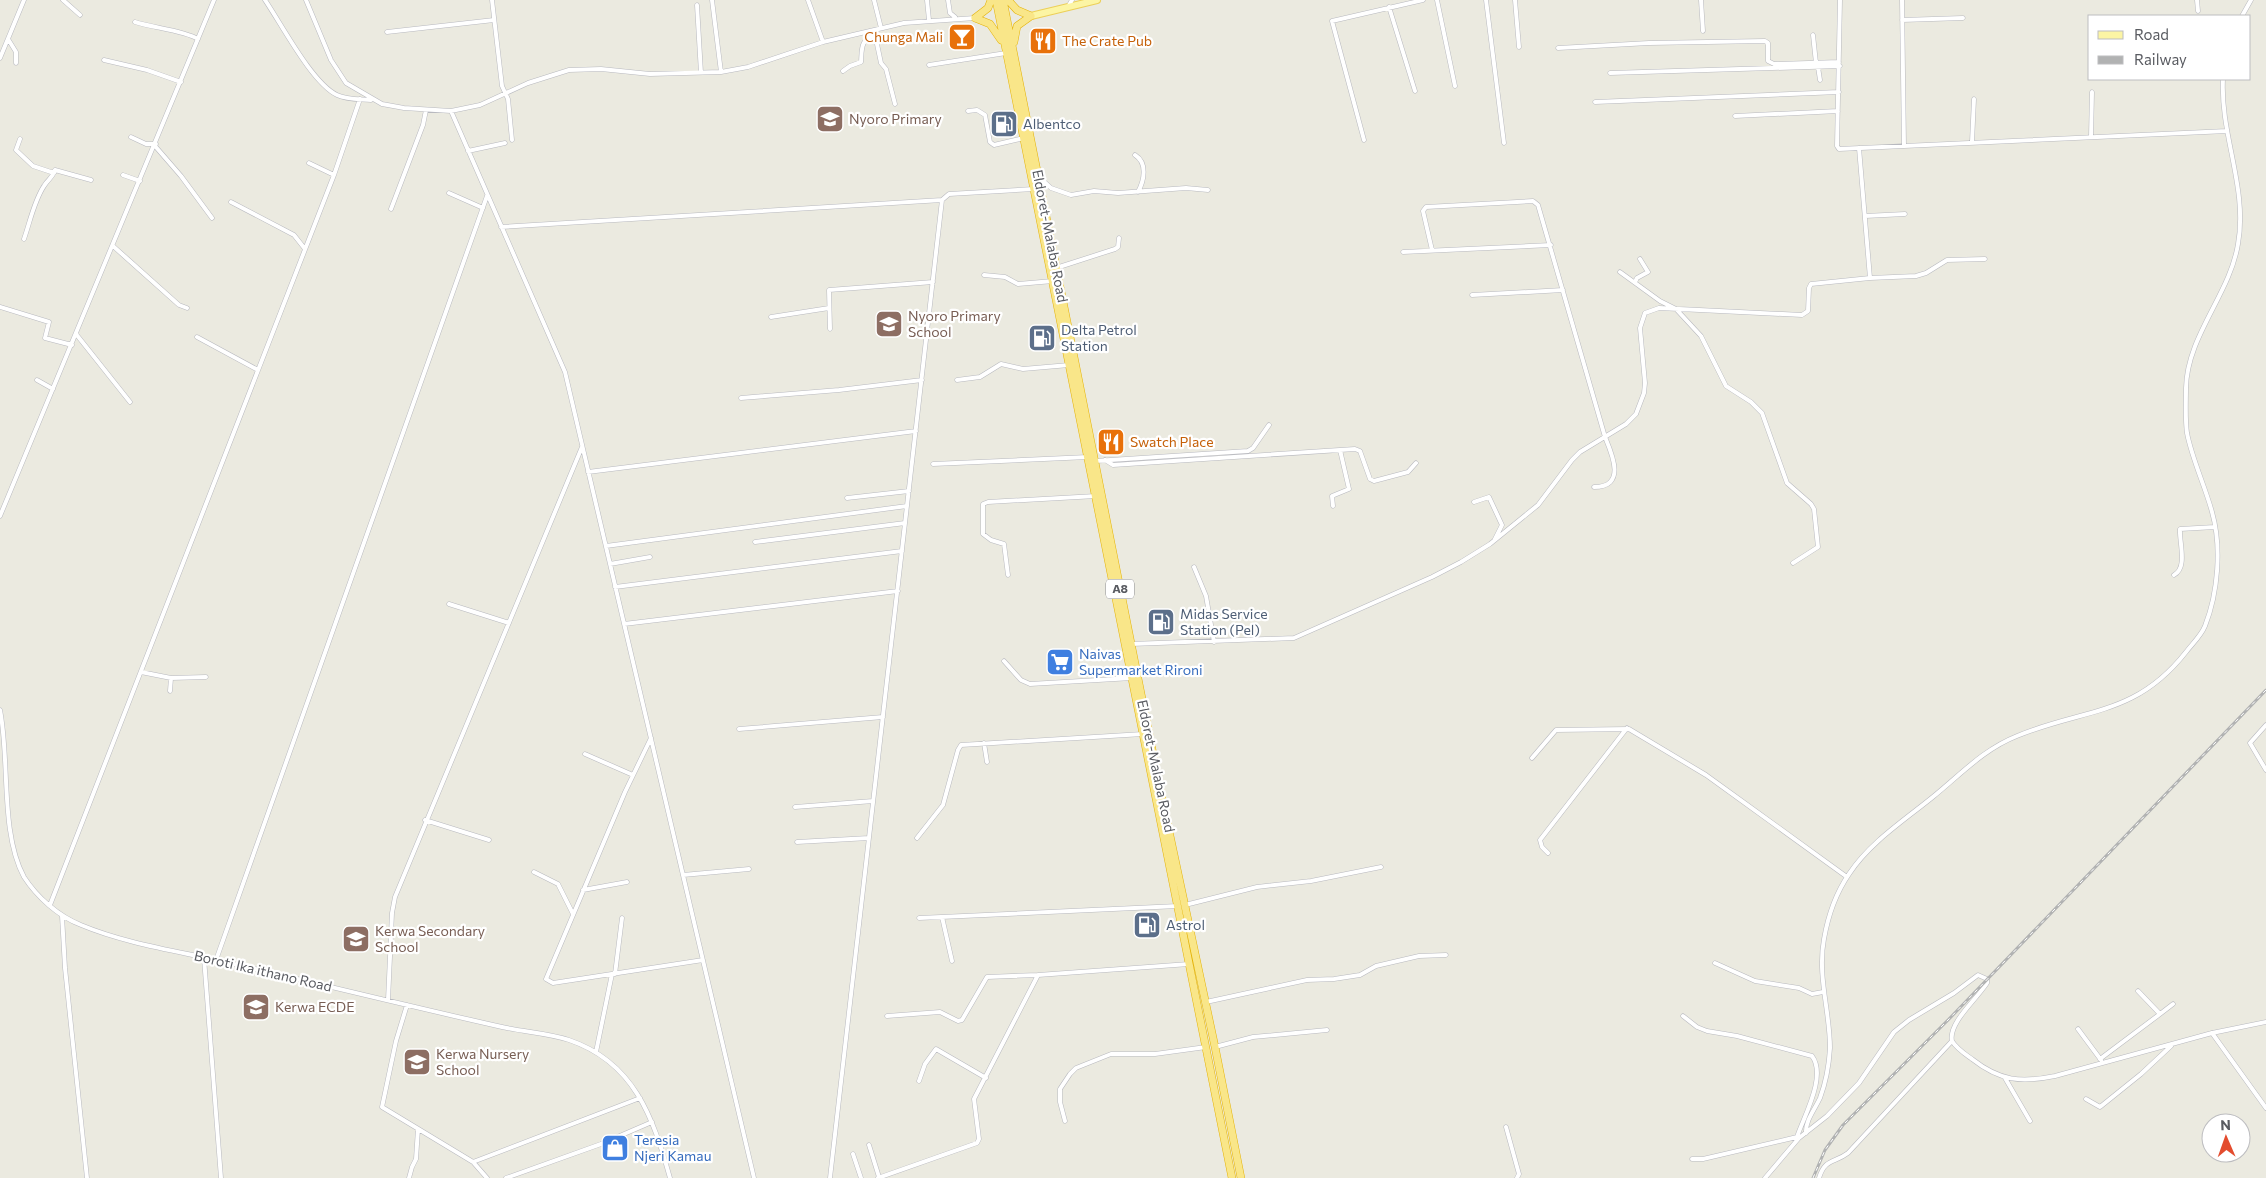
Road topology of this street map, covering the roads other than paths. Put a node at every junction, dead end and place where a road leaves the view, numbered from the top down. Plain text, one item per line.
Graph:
1 (24, 0) edge
2 (63, 0) edge
3 (214, 0) edge
4 (265, 0) edge
5 (306, 0) edge
6 (492, 0) edge
7 (712, 0) edge
8 (808, 0) edge
9 (874, 0) edge
10 (927, 0) edge
11 (948, 0) edge
12 (991, 0) edge
13 (996, 0) edge
14 (1003, 0) edge
15 (1008, 0) edge
16 (1072, 0) edge
17 (1097, 0) edge
18 (1423, 0) edge
19 (1437, 0) edge
20 (1486, 0) edge
21 (1516, 0) edge
22 (1701, 0) edge
23 (1840, 0) edge
24 (1902, 0) edge
25 (2197, 0) edge
26 (2251, 0) edge
27 (697, 5) dead end
28 (1068, 7) junction
29 (1389, 7) junction
30 (2198, 11) dead end
31 (80, 15) dead end
32 (2243, 15) edge
33 (1032, 16) junction
34 (956, 18) junction
35 (975, 18) junction
36 (1962, 18) dead end
37 (494, 20) junction
38 (928, 20) junction
39 (1902, 20) junction
40 (135, 22) dead end
41 (881, 28) junction
42 (874, 30) junction
43 (1703, 31) dead end
44 (387, 32) dead end
45 (875, 35) junction
46 (1813, 35) dead end
47 (8, 39) junction
48 (198, 39) junction
49 (823, 42) junction
50 (1519, 47) dead end
51 (1558, 48) dead end
52 (1007, 51) junction
53 (0, 58) edge
54 (104, 60) dead end
55 (1015, 61) junction
56 (16, 63) dead end
57 (1839, 64) junction
58 (929, 65) dead end
59 (1817, 65) junction
60 (843, 71) dead end
61 (721, 72) junction
62 (701, 73) junction
63 (1610, 73) dead end
64 (1820, 80) dead end
65 (2223, 80) edge
66 (181, 82) junction
67 (1455, 86) dead end
68 (1415, 91) dead end
69 (1839, 92) junction
70 (2092, 92) dead end
71 (506, 94) junction
72 (360, 99) junction
73 (1974, 99) dead end
74 (376, 101) junction
75 (1595, 102) dead end
76 (895, 104) dead end
77 (426, 110) junction
78 (451, 111) junction
79 (968, 111) dead end
80 (1838, 111) junction
81 (1735, 116) dead end
82 (2226, 131) junction
83 (131, 137) dead end
84 (2091, 137) junction
85 (1024, 138) junction
86 (20, 139) dead end
87 (512, 140) dead end
88 (1364, 140) dead end
89 (1972, 142) junction
90 (505, 143) dead end
91 (1504, 143) dead end
92 (156, 145) junction
93 (1904, 146) junction
94 (1859, 148) junction
95 (468, 151) junction
96 (1135, 155) dead end
97 (309, 163) dead end
98 (54, 173) junction
99 (122, 175) dead end
100 (334, 175) junction
101 (1038, 176) junction
102 (91, 180) dead end
103 (140, 181) junction
104 (1034, 189) junction
105 (1208, 190) dead end
106 (1138, 192) junction
107 (449, 193) dead end
108 (487, 196) junction
109 (942, 200) junction
110 (231, 202) dead end
111 (482, 208) junction
112 (391, 209) dead end
113 (1905, 214) dead end
114 (1865, 216) junction
115 (212, 218) dead end
116 (501, 227) junction
117 (1119, 238) dead end
118 (24, 239) dead end
119 (1551, 245) junction
120 (113, 246) junction
121 (305, 249) junction
122 (1432, 250) junction
123 (1403, 252) dead end
124 (1640, 259) dead end
125 (1985, 259) dead end
126 (1056, 268) junction
127 (1620, 272) dead end
128 (984, 275) dead end
129 (1870, 278) junction
130 (1053, 281) junction
131 (933, 282) junction
132 (1635, 282) junction
133 (1563, 290) junction
134 (1472, 295) dead end
135 (0, 308) edge
136 (187, 308) dead end
137 (829, 308) junction
138 (1676, 309) junction
139 (771, 317) dead end
140 (830, 330) dead end
141 (76, 334) junction
142 (197, 337) dead end
143 (72, 345) junction
144 (1069, 365) junction
145 (258, 370) junction
146 (37, 380) dead end
147 (922, 380) junction
148 (957, 380) dead end
149 (53, 389) junction
150 (741, 398) dead end
151 (130, 402) dead end
152 (1269, 424) dead end
153 (916, 430) junction
154 (1605, 437) junction
155 (582, 446) junction
156 (1340, 450) junction
157 (1091, 459) junction
158 (1104, 460) junction
159 (1416, 462) dead end
160 (933, 464) dead end
161 (588, 472) junction
162 (1594, 487) dead end
163 (909, 491) junction
164 (1096, 496) junction
165 (847, 498) dead end
166 (1474, 502) dead end
167 (907, 506) junction
168 (1333, 506) dead end
169 (0, 516) edge
170 (905, 523) junction
171 (2216, 527) junction
172 (1494, 540) junction
173 (755, 542) dead end
174 (606, 546) junction
175 (902, 551) junction
176 (650, 557) dead end
177 (1793, 563) dead end
178 (610, 564) junction
179 (1194, 567) dead end
180 (2174, 574) dead end
181 (1008, 575) dead end
182 (616, 587) junction
183 (898, 591) junction
184 (449, 604) dead end
185 (509, 623) junction
186 (624, 624) junction
187 (1214, 642) junction
188 (1131, 644) junction
189 (1004, 661) dead end
190 (140, 672) junction
191 (206, 677) dead end
192 (171, 678) junction
193 (1132, 678) junction
194 (170, 691) dead end
195 (0, 710) edge
196 (883, 717) junction
197 (2266, 725) edge
198 (1627, 728) junction
199 (739, 729) dead end
200 (1143, 734) junction
201 (651, 738) junction
202 (984, 742) junction
203 (585, 754) dead end
204 (1532, 758) dead end
205 (987, 762) dead end
206 (2266, 770) edge
207 (633, 775) junction
208 (873, 801) junction
209 (795, 807) dead end
210 (425, 820) junction
211 (869, 838) junction
212 (917, 838) dead end
213 (489, 840) dead end
214 (797, 842) dead end
215 (1548, 853) dead end
216 (1381, 867) dead end
217 (749, 869) dead end
218 (534, 872) dead end
219 (683, 875) junction
220 (1847, 877) junction
221 (626, 882) dead end
222 (583, 890) junction
223 (50, 905) junction
224 (1182, 906) junction
225 (573, 914) junction
226 (62, 916) junction
227 (942, 917) junction
228 (622, 918) dead end
229 (919, 918) dead end
230 (1446, 956) dead end
231 (204, 958) junction
232 (216, 960) junction
233 (703, 960) junction
234 (952, 961) dead end
235 (1190, 964) junction
236 (1715, 964) dead end
237 (614, 974) junction
238 (1038, 975) junction
239 (1823, 992) junction
240 (2138, 992) dead end
241 (388, 1000) junction
242 (1206, 1002) junction
243 (2173, 1004) dead end
244 (407, 1005) junction
245 (2160, 1014) junction
246 (887, 1016) dead end
247 (1683, 1016) dead end
248 (2266, 1022) edge
249 (2078, 1029) dead end
250 (1327, 1030) dead end
251 (2212, 1034) junction
252 (1952, 1041) junction
253 (2172, 1044) junction
254 (1215, 1047) junction
255 (1206, 1048) junction
256 (596, 1052) junction
257 (2102, 1061) junction
258 (986, 1078) junction
259 (2005, 1078) junction
260 (919, 1081) dead end
261 (640, 1098) junction
262 (2086, 1099) dead end
263 (2266, 1108) edge
264 (1065, 1121) dead end
265 (652, 1122) junction
266 (2030, 1122) dead end
267 (1506, 1127) dead end
268 (418, 1129) junction
269 (1806, 1133) junction
270 (1798, 1138) junction
271 (869, 1145) dead end
272 (853, 1154) dead end
273 (1692, 1158) dead end
274 (473, 1162) junction
275 (87, 1178) edge
276 (221, 1178) edge
277 (409, 1178) edge
278 (487, 1178) edge
279 (506, 1178) edge
280 (669, 1178) edge
281 (754, 1178) edge
282 (830, 1178) edge
283 (861, 1178) edge
284 (878, 1178) edge
285 (1232, 1178) edge
286 (1240, 1178) edge
287 (1517, 1178) edge
288 (1765, 1178) edge
289 (1819, 1178) edge

1 - 47 street
2 - 31 street
3 - 48 street
4 - 72 street
5 - 74 street
6 - 37 street
7 - 61 street
8 - 49 street
9 - 41 street
10 - 38 street
11 - 34 street
12 - 35 highway
13 - 52 highway, Eldoret-Malaba Road / A8
14 - 55 highway, Eldoret-Malaba Road / A8
15 - 33 highway
16 - 28 street
17 - 28 main road
18 - 29 street
19 - 67 street
20 - 91 street
21 - 50 street
22 - 43 street
23 - 57 street
24 - 39 street
25 - 30 street
26 - 32 street
27 - 62 street
28 - 33 main road
29 - 68 street
29 - 88 street
33 - 55 highway
34 - 35 street
34 - 38 street
35 - 52 highway
36 - 39 street
37 - 44 street
37 - 71 street
38 - 41 street
39 - 93 street
40 - 48 street
41 - 42 street
42 - 45 street
42 - 49 street
45 - 60 street
45 - 76 street
46 - 59 street
47 - 53 street
47 - 56 street
48 - 66 street
49 - 61 street
51 - 59 street
52 - 58 street
52 - 85 highway, Eldoret-Malaba Road / A8
54 - 66 street
55 - 101 highway, Eldoret-Malaba Road / A8
57 - 59 street
57 - 69 street
59 - 63 street
59 - 64 street
61 - 62 street
62 - 71 street
65 - 82 street
66 - 92 street
69 - 75 street
69 - 80 street
70 - 84 street
71 - 78 street
71 - 87 street
72 - 74 street
72 - 100 street
73 - 89 street
74 - 77 street
77 - 78 street
77 - 112 street
78 - 95 street
79 - 85 street
80 - 81 street
80 - 94 street
82 - 84 street
82 - 171 street
83 - 92 street
84 - 89 street
85 - 104 highway, Eldoret-Malaba Road / A8
86 - 98 street
89 - 93 street
90 - 95 street
92 - 103 street
92 - 115 street
93 - 94 street
94 - 114 street
95 - 108 street
96 - 106 street
97 - 100 street
98 - 102 street
98 - 118 street
99 - 103 street
100 - 121 street
101 - 106 street
101 - 126 highway, Eldoret-Malaba Road / A8
103 - 120 street
104 - 109 street
104 - 130 highway, Eldoret-Malaba Road / A8
105 - 106 street
107 - 111 street
108 - 111 street
108 - 116 street
109 - 116 street
109 - 131 street
110 - 121 street
111 - 232 street
113 - 114 street
114 - 129 street
116 - 155 street
117 - 126 street
119 - 122 street
119 - 122 street
119 - 133 street
120 - 136 street
120 - 141 street
121 - 145 street
122 - 123 street
124 - 132 street
125 - 129 street
126 - 157 highway, Eldoret-Malaba Road / A8
127 - 132 street
128 - 130 street
129 - 138 street
130 - 144 highway, Eldoret-Malaba Road / A8
131 - 137 street
131 - 147 street
132 - 138 street
133 - 134 street
133 - 154 street
135 - 143 street
137 - 139 street
137 - 140 street
138 - 154 street
138 - 177 street
141 - 143 street
141 - 151 street
142 - 145 street
143 - 149 street
144 - 148 street
144 - 157 highway, Eldoret-Malaba Road / A8
145 - 190 street
146 - 149 street
147 - 150 street
147 - 153 street
149 - 169 street
152 - 158 street
153 - 161 street
153 - 163 street
154 - 162 street
154 - 172 street
155 - 161 street
155 - 185 street
156 - 158 street
156 - 159 street
156 - 168 street
157 - 158 street
157 - 160 street
157 - 164 highway, Eldoret-Malaba Road / A8
157 - 188 highway, Eldoret-Malaba Road / A8
161 - 174 street
163 - 165 street
163 - 167 street
164 - 181 street
164 - 193 highway, Eldoret-Malaba Road / A8
166 - 172 street
167 - 170 street
167 - 174 street
170 - 173 street
170 - 175 street
171 - 180 street
171 - 220 street
172 - 187 street
174 - 178 street
175 - 182 street
175 - 183 street
176 - 178 street
178 - 182 street
179 - 187 street
182 - 186 street
183 - 186 street
183 - 196 street
184 - 185 street
185 - 210 street
186 - 201 street
187 - 188 street
188 - 224 highway, Eldoret-Malaba Road / A8
189 - 193 street
190 - 192 street
190 - 223 street
191 - 192 street
192 - 194 street
193 - 200 highway, Eldoret-Malaba Road / A8
195 - 223 street, Boroti Ika ithano Road
196 - 199 street
196 - 208 street
197 - 206 street
198 - 204 street
198 - 215 street
198 - 220 street
200 - 202 street
200 - 224 highway, Eldoret-Malaba Road / A8
201 - 207 street
201 - 219 street
202 - 205 street
202 - 212 street
203 - 207 street
207 - 222 street
208 - 209 street
208 - 211 street
210 - 213 street
210 - 241 street
211 - 214 street
211 - 282 street
216 - 224 street
217 - 219 street
218 - 225 street
219 - 233 street
220 - 239 street
221 - 222 street
222 - 225 street
223 - 226 street, Boroti Ika ithano Road
224 - 227 street
224 - 235 highway, Eldoret-Malaba Road / A8
224 - 242 highway, Eldoret-Malaba Road / A8
225 - 237 street
226 - 231 street, Boroti Ika ithano Road
226 - 275 street
227 - 229 street
227 - 234 street
228 - 237 street
230 - 242 street
231 - 232 street, Boroti Ika ithano Road
231 - 276 street
232 - 241 street, Boroti Ika ithano Road
233 - 237 street
233 - 281 street
235 - 238 street
235 - 255 highway, Eldoret-Malaba Road / A8
236 - 239 street
237 - 256 street
238 - 246 street
238 - 258 street
239 - 269 street
240 - 245 street
241 - 244 street, Boroti Ika ithano Road
242 - 254 highway, Eldoret-Malaba Road / A8
243 - 245 street
244 - 256 street, Boroti Ika ithano Road
244 - 268 street
245 - 257 street
247 - 270 street
248 - 251 street
249 - 257 street
250 - 254 street
251 - 253 street
251 - 263 street
252 - 259 street
252 - 269 street
252 - 289 street
253 - 257 street
253 - 262 street
254 - 286 highway, Eldoret-Malaba Road / A8
255 - 264 street
255 - 285 highway, Eldoret-Malaba Road / A8
256 - 261 street, Boroti Ika ithano Road
257 - 259 street
258 - 260 street
258 - 284 street
259 - 266 street
261 - 265 street, Boroti Ika ithano Road
261 - 274 street
265 - 279 street
265 - 280 street, Boroti Ika ithano Road
267 - 287 street
268 - 274 street
268 - 277 street
269 - 270 street
270 - 273 street
270 - 288 street
271 - 284 street
272 - 283 street
274 - 278 street

